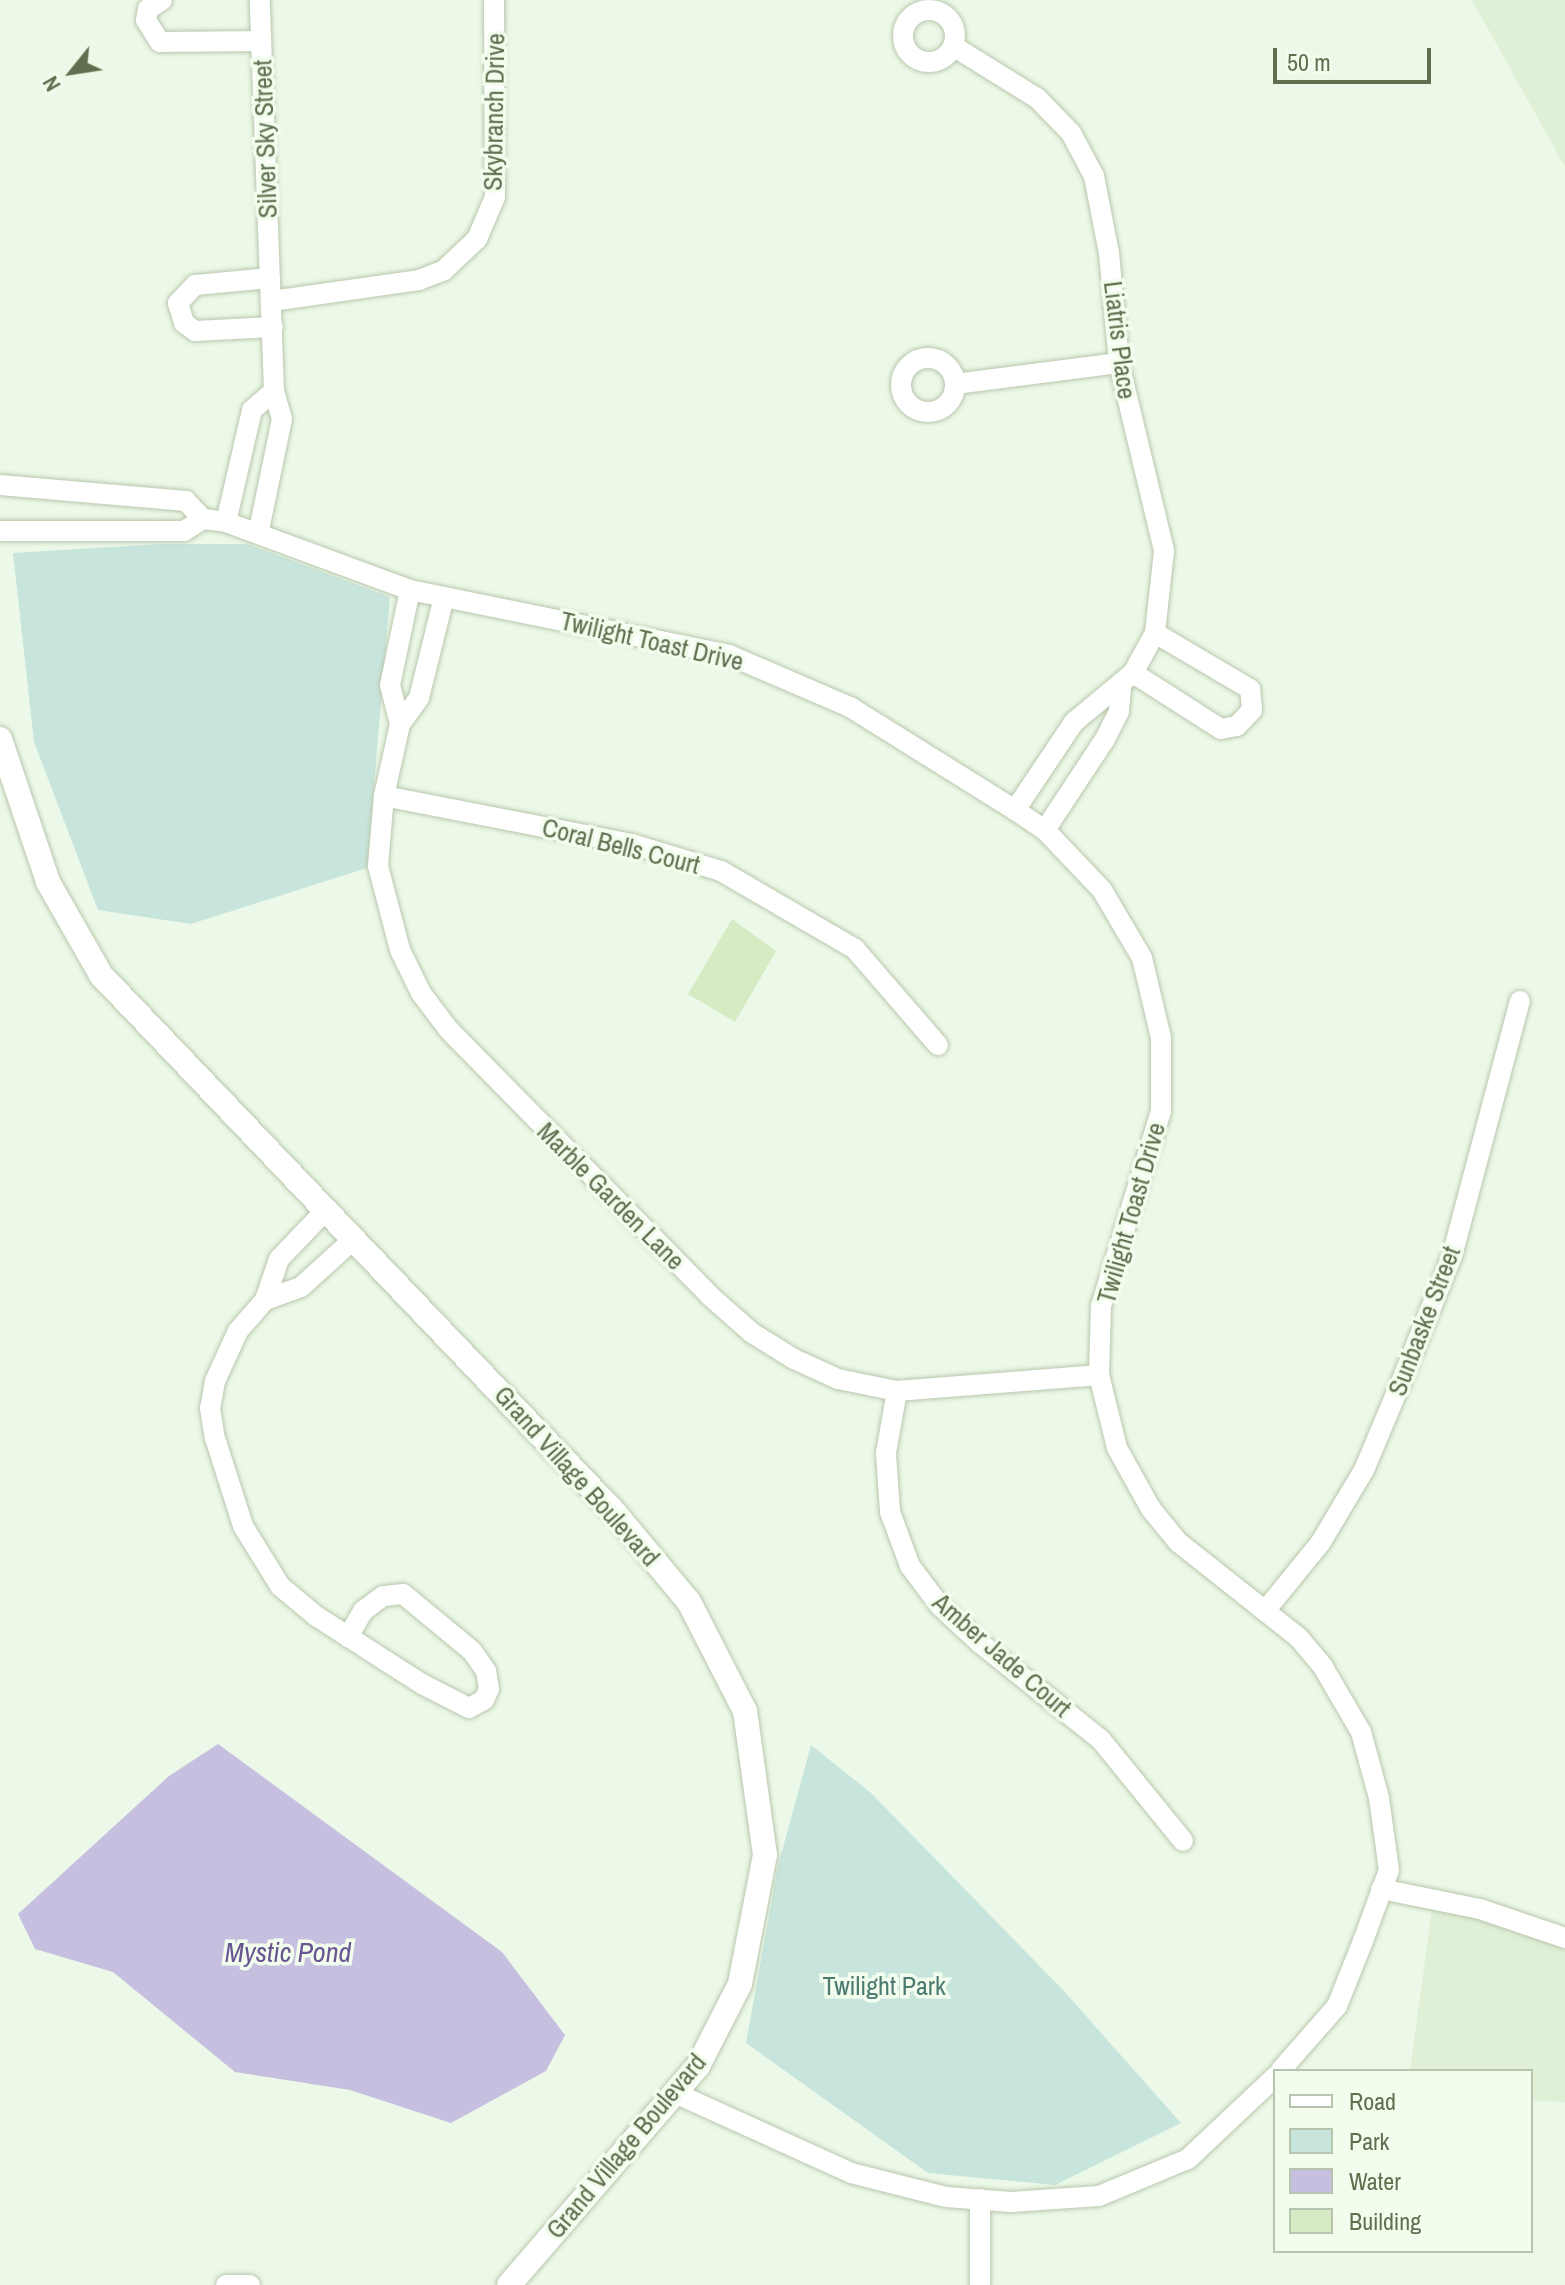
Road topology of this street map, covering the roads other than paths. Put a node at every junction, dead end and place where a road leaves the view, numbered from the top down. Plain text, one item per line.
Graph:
1 (162, 0) edge
2 (260, 0) edge
3 (494, 0) edge
4 (261, 41) junction
5 (953, 46) dead end
6 (270, 278) junction
7 (272, 301) junction
8 (273, 327) junction
9 (1119, 363) junction
10 (955, 384) dead end
11 (274, 391) junction
12 (0, 485) edge
13 (203, 519) junction
14 (226, 522) junction
15 (259, 530) junction
16 (0, 531) edge
17 (410, 590) junction
18 (444, 597) junction
19 (1155, 633) junction
20 (1127, 680) junction
21 (400, 724) junction
22 (0, 739) edge
23 (384, 796) junction
24 (1015, 810) junction
25 (1045, 830) junction
26 (1520, 1001) dead end
27 (938, 1045) dead end
28 (326, 1210) junction
29 (354, 1239) junction
30 (265, 1300) junction
31 (1099, 1375) junction
32 (897, 1391) junction
33 (1265, 1611) junction
34 (348, 1637) junction
35 (1183, 1841) dead end
36 (1381, 1889) junction
37 (1565, 1938) edge
38 (1282, 2069) edge
39 (1273, 2079) edge
40 (675, 2093) junction
41 (980, 2199) junction
42 (226, 2285) edge
43 (250, 2285) edge
44 (509, 2285) edge
45 (980, 2285) edge

1 - 4 street
2 - 4 street, Silver Sky Street
3 - 7 street, Skybranch Drive
4 - 6 street, Silver Sky Street
5 - 9 street, Liatris Place
6 - 7 street, Silver Sky Street
6 - 8 street
7 - 8 street, Silver Sky Street
8 - 11 street, Silver Sky Street
9 - 10 street
9 - 19 street, Liatris Place
11 - 14 street
11 - 15 street, Silver Sky Street
12 - 13 street, Twilight Toast Drive
13 - 14 street, Twilight Toast Drive
13 - 16 street, Twilight Toast Drive
14 - 15 street, Twilight Toast Drive
15 - 17 street, Twilight Toast Drive
17 - 18 street, Twilight Toast Drive
17 - 21 street, Marble Garden Lane
18 - 21 street, Marble Garden Lane
18 - 24 street, Twilight Toast Drive
19 - 20 street, Liatris Place
19 - 20 street
20 - 24 street, Liatris Place
20 - 25 street, Liatris Place
21 - 23 street, Marble Garden Lane
22 - 28 street, Grand Village Boulevard
23 - 27 street, Coral Bells Court
23 - 32 street, Marble Garden Lane
24 - 25 street, Twilight Toast Drive
25 - 31 street, Twilight Toast Drive
26 - 33 street, Sunbaske Street
28 - 29 street, Grand Village Boulevard
28 - 30 street
29 - 30 street
29 - 40 street, Grand Village Boulevard
30 - 34 street
31 - 32 street, Marble Garden Lane
31 - 33 street, Twilight Toast Drive
32 - 35 street, Amber Jade Court
33 - 36 street, Twilight Toast Drive
34 - 34 street
36 - 37 street
36 - 38 street, Twilight Toast Drive
39 - 41 street
40 - 41 street
40 - 44 street, Grand Village Boulevard
41 - 45 street
42 - 43 street

